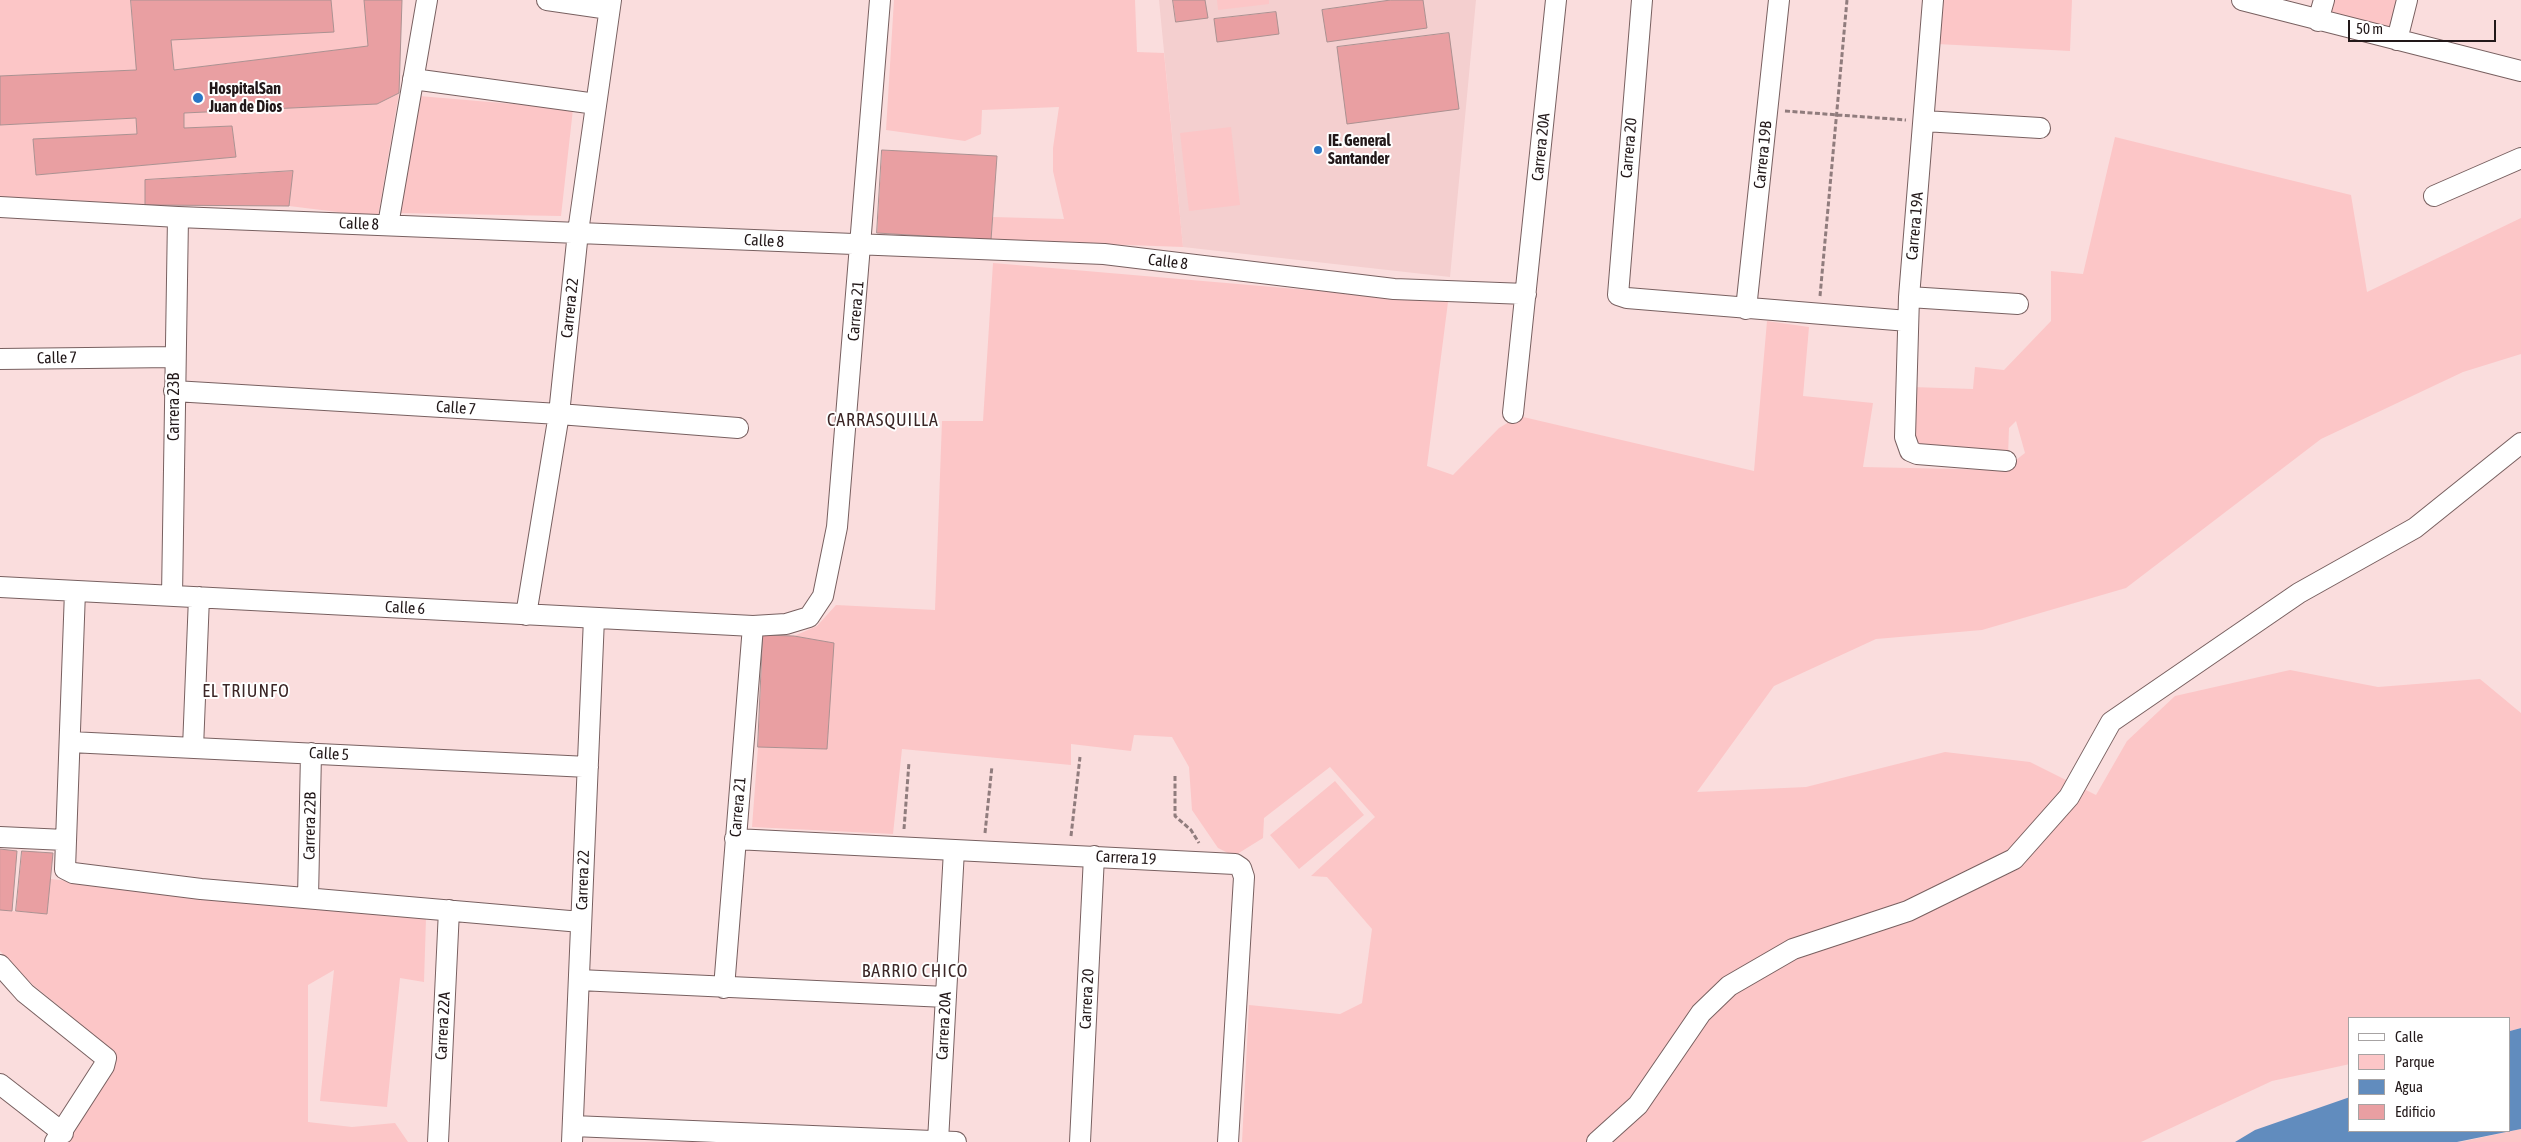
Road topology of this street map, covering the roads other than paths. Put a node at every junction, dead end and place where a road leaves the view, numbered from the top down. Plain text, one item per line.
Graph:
1 (427, 0) edge
2 (547, 0) edge
3 (880, 0) edge
4 (1556, 0) edge
5 (1642, 0) edge
6 (1779, 0) edge
7 (1933, 0) edge
8 (2242, 0) edge
9 (2324, 0) edge
10 (2407, 0) edge
11 (610, 5) edge
12 (2318, 21) junction
13 (2397, 40) junction
14 (2521, 71) edge
15 (413, 79) junction
16 (596, 104) junction
17 (1924, 121) junction
18 (2040, 128) dead end
19 (2521, 158) edge
20 (2434, 196) dead end
21 (0, 207) edge
22 (178, 217) junction
23 (388, 225) junction
24 (578, 232) junction
25 (861, 246) junction
26 (1526, 294) junction
27 (1909, 296) junction
28 (2018, 304) dead end
29 (1746, 309) junction
30 (1908, 321) junction
31 (174, 357) junction
32 (0, 359) edge
33 (174, 390) junction
34 (1512, 413) dead end
35 (559, 414) junction
36 (738, 428) dead end
37 (2521, 443) edge
38 (2006, 461) dead end
39 (0, 587) edge
40 (76, 591) junction
41 (172, 596) junction
42 (198, 597) junction
43 (526, 615) junction
44 (809, 617) joint
45 (594, 618) junction
46 (753, 626) junction
47 (70, 742) junction
48 (193, 748) junction
49 (311, 753) junction
50 (588, 767) junction
51 (0, 837) edge
52 (735, 839) junction
53 (65, 840) junction
54 (954, 850) junction
55 (1094, 856) junction
56 (308, 898) junction
57 (449, 910) junction
58 (581, 922) junction
59 (0, 964) edge
60 (579, 980) junction
61 (724, 988) junction
62 (946, 997) junction
63 (0, 1084) edge
64 (572, 1134) edge
65 (59, 1137) edge
66 (849, 1140) edge
67 (438, 1142) edge
68 (947, 1142) edge
69 (1080, 1142) edge
70 (1228, 1142) edge
71 (1597, 1142) edge

1 - 15 street
2 - 11 street
3 - 25 street, Carrera 21
4 - 26 street, Carrera 20A
5 - 29 street, Carrera 20
6 - 29 street, Carrera 19B
7 - 17 street, Carrera 19A
8 - 12 street
9 - 12 street
10 - 13 street
11 - 16 street, Carrera 22
12 - 13 street
13 - 14 street
15 - 16 street
15 - 23 street
16 - 24 street, Carrera 22
17 - 18 street
17 - 27 street, Carrera 19A
19 - 20 street
21 - 22 street, Calle 8
22 - 23 street, Calle 8
22 - 31 street, Carrera 23B
23 - 24 street, Calle 8
24 - 25 street, Calle 8
24 - 35 street, Carrera 22
25 - 26 street, Calle 8
25 - 44 street, Carrera 21
26 - 34 street, Carrera 20A
27 - 28 street
27 - 30 street, Carrera 19A
29 - 30 street
30 - 38 street, Carrera 19A
31 - 32 street, Calle 7
31 - 33 street, Carrera 23B
33 - 35 street, Calle 7
33 - 41 street, Carrera 23B
35 - 36 street, Calle 7
35 - 43 street, Carrera 22
37 - 71 street
39 - 40 street, Calle 6
40 - 41 street, Calle 6
40 - 47 street
41 - 42 street, Calle 6
42 - 43 street, Calle 6
42 - 48 street
43 - 45 street, Calle 6
44 - 46 street, Calle 6
45 - 46 street, Calle 6
45 - 50 street, Carrera 22
46 - 52 street, Carrera 21
47 - 48 street, Calle 5
47 - 53 street
48 - 49 street, Calle 5
49 - 50 street, Calle 5
49 - 56 street, Carrera 22B
50 - 58 street, Carrera 22
51 - 53 street
52 - 54 street, Carrera 19
52 - 61 street, Carrera 21
53 - 56 street
54 - 55 street, Carrera 19
54 - 62 street, Carrera 20A
55 - 69 street, Carrera 20
55 - 70 street, Carrera 19
56 - 57 street
57 - 58 street
57 - 67 street, Carrera 22A
58 - 60 street, Carrera 22
59 - 65 street
60 - 61 street
60 - 64 street, Carrera 22
61 - 62 street
62 - 68 street, Carrera 20A
63 - 65 street
64 - 66 street
66 - 68 street

